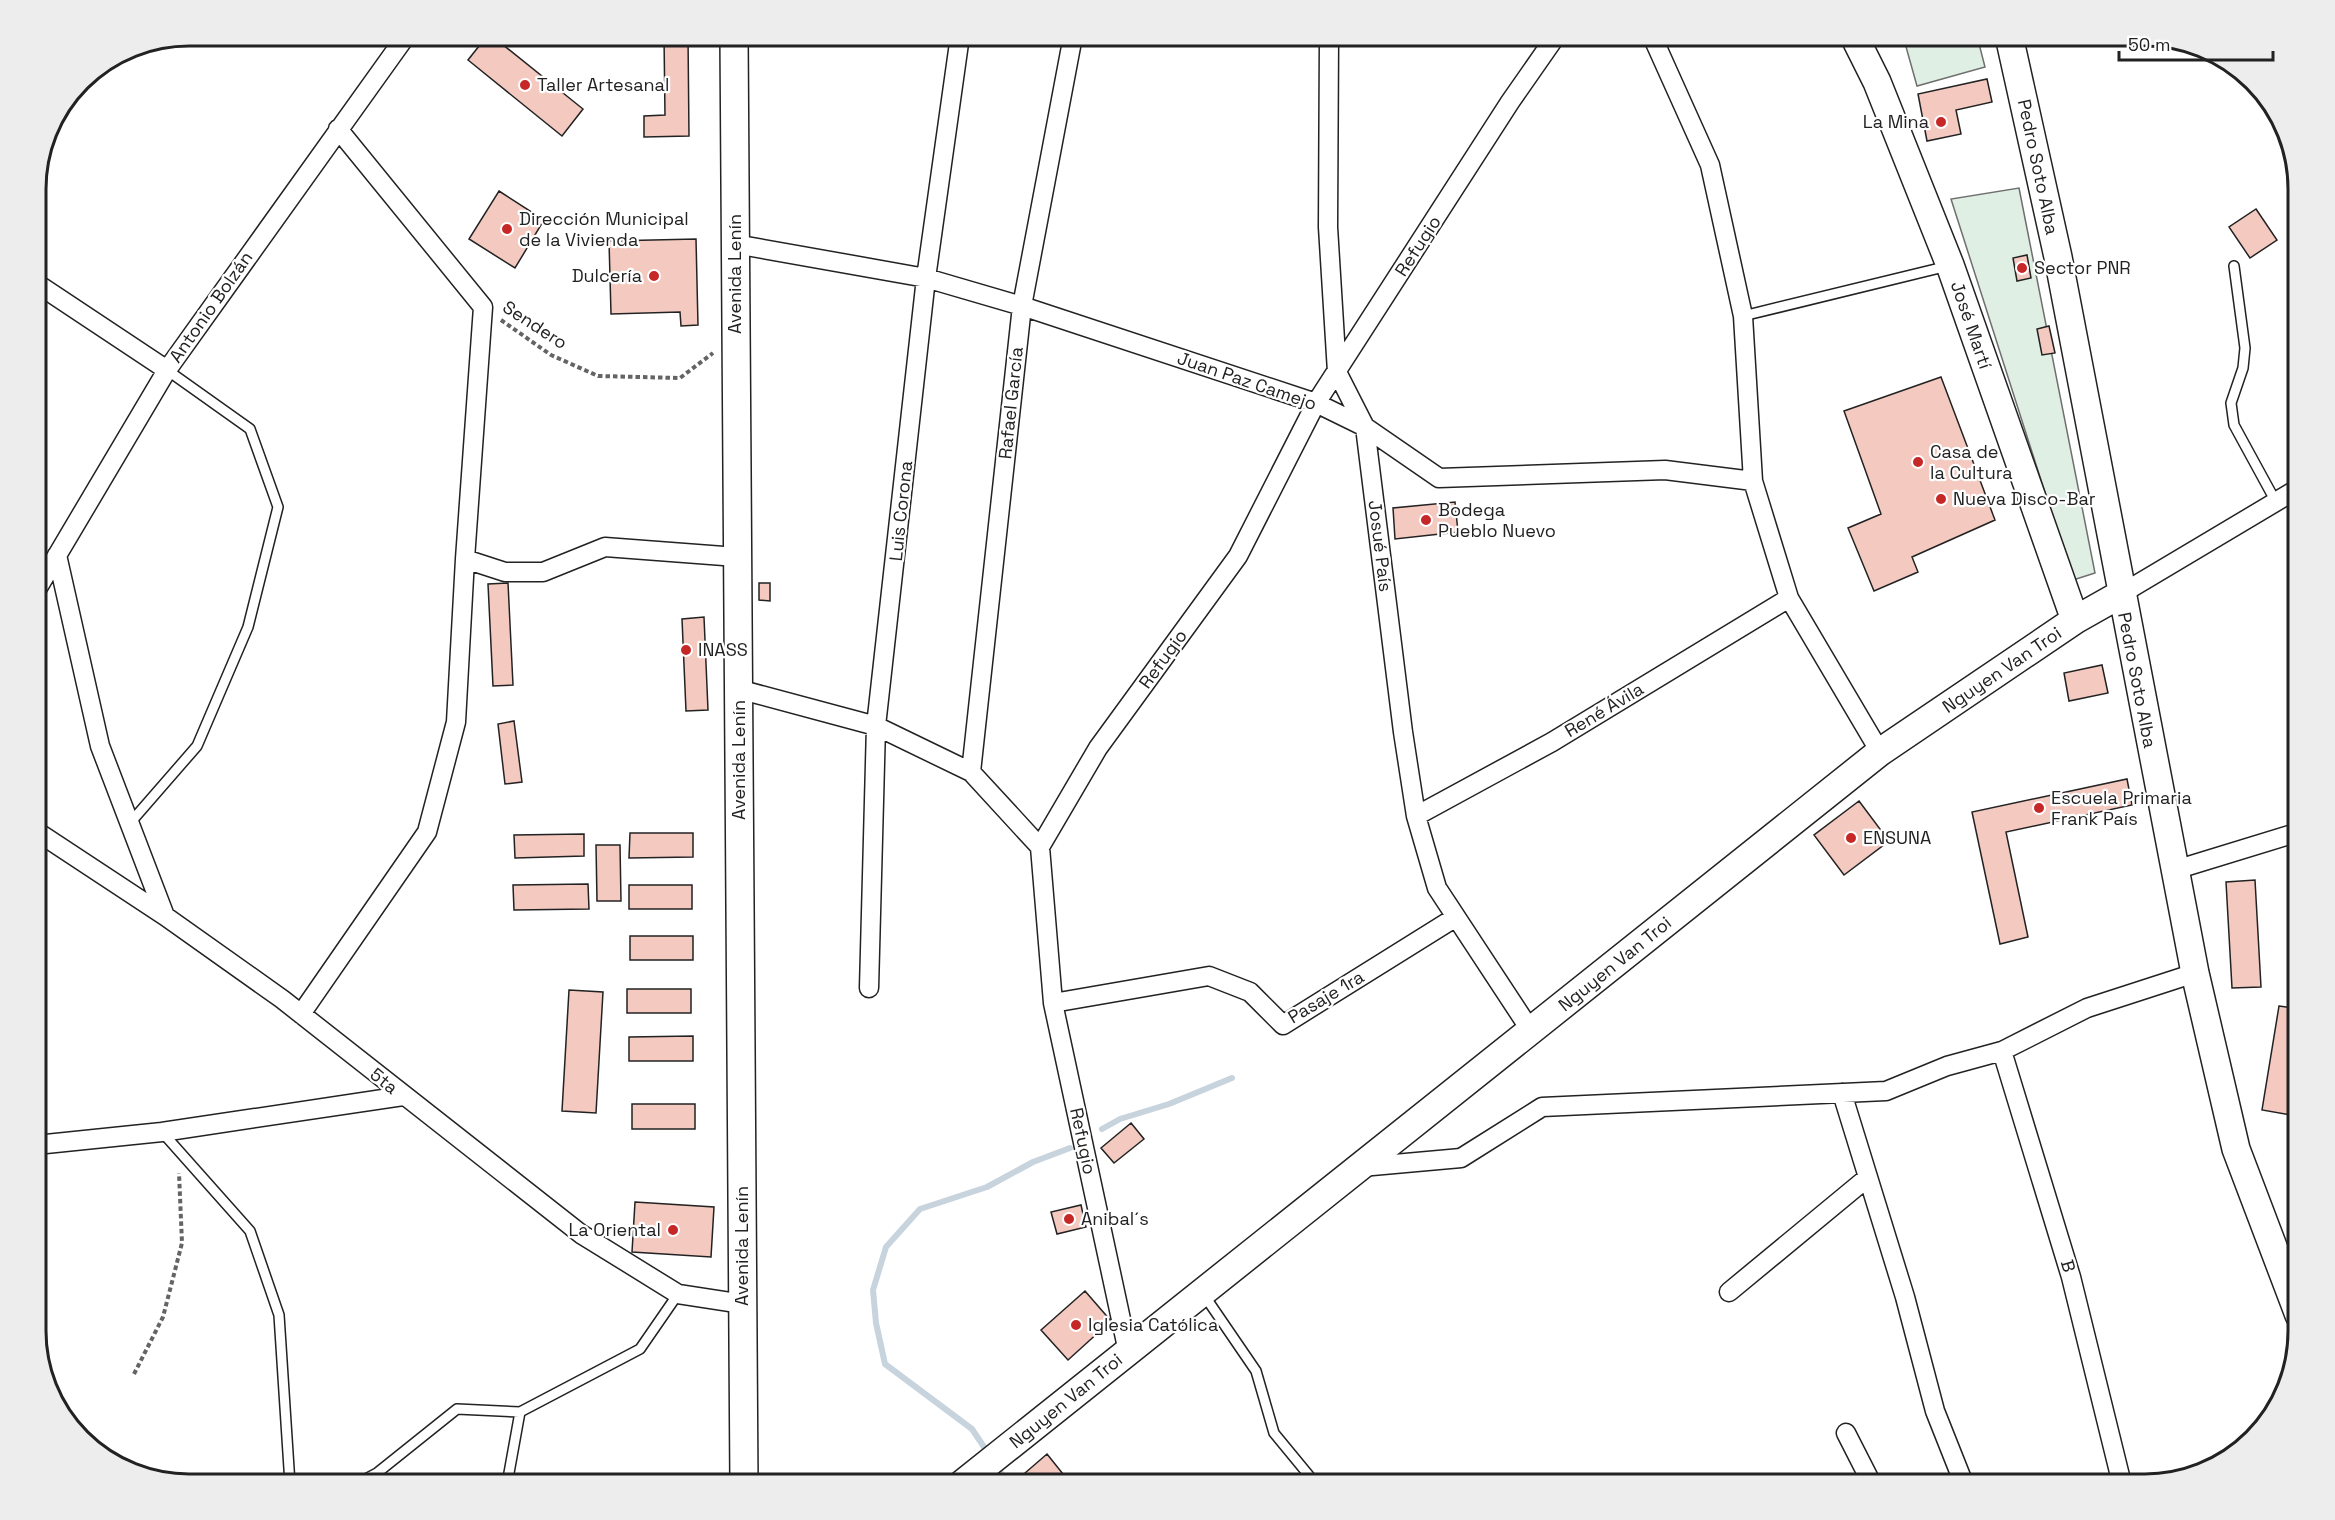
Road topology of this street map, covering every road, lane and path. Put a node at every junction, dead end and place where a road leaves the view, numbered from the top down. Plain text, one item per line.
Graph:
1 (1329, 46) edge
2 (1549, 46) edge
3 (1657, 46) edge
4 (1859, 46) edge
5 (2011, 46) edge
6 (398, 47) edge
7 (734, 47) edge
8 (959, 47) edge
9 (1071, 47) edge
10 (338, 129) junction
11 (735, 244) junction
12 (1950, 265) junction
13 (2234, 266) dead end
14 (926, 278) junction
15 (47, 290) edge
16 (1022, 306) junction
17 (483, 307) junction
18 (1743, 316) junction
19 (736, 335) junction
20 (167, 370) junction
21 (1337, 372) junction
22 (1316, 404) junction
23 (1365, 427) junction
24 (1753, 481) junction
25 (2288, 495) edge
26 (2276, 502) junction
27 (57, 555) junction
28 (737, 557) junction
29 (465, 559) junction
30 (47, 572) edge
31 (2121, 594) junction
32 (1789, 598) junction
33 (2075, 620) junction
34 (738, 689) junction
35 (876, 726) junction
36 (1880, 752) junction
37 (971, 772) junction
38 (1416, 816) junction
39 (129, 824) junction
40 (2288, 835) edge
41 (47, 838) edge
42 (1040, 848) junction
43 (2175, 870) junction
44 (165, 916) junction
45 (1456, 916) junction
46 (2195, 973) junction
47 (869, 988) dead end
48 (1053, 1003) junction
49 (301, 1014) junction
50 (1531, 1031) junction
51 (2002, 1051) junction
52 (1842, 1093) junction
53 (403, 1096) junction
54 (162, 1132) junction
55 (47, 1144) edge
56 (178, 1151) junction
57 (1360, 1167) junction
58 (1867, 1178) junction
59 (2288, 1286) edge
60 (1729, 1292) dead end
61 (1202, 1293) junction
62 (678, 1294) junction
63 (743, 1304) junction
64 (1128, 1352) junction
65 (134, 1374) dead end
66 (520, 1412) junction
67 (1846, 1433) dead end
68 (289, 1474) edge
69 (375, 1474) edge
70 (509, 1474) edge
71 (744, 1474) edge
72 (975, 1474) edge
73 (1308, 1474) edge
74 (1867, 1474) edge
75 (1960, 1474) edge
76 (2120, 1474) edge

1 - 21 street, Josué País
2 - 21 street, Refugio
3 - 18 street
4 - 12 street, José Martí
5 - 31 street, Pedro Soto Alba
6 - 10 street, Antonio Bolzán
7 - 11 street, Avenida Lenín
8 - 14 street, Luis Corona
9 - 16 street, Rafael García
10 - 17 street
10 - 20 street, Antonio Bolzán
11 - 14 street, Juan Paz Camejo
11 - 19 street, Avenida Lenín
12 - 18 lane
12 - 33 street, José Martí
13 - 26 lane
14 - 16 street, Juan Paz Camejo
14 - 35 street, Luis Corona
15 - 20 street
16 - 22 street, Juan Paz Camejo
16 - 37 street, Rafael García
17 - 19 path, Sendero
17 - 29 street
18 - 24 street
19 - 28 street, Avenida Lenín
20 - 27 street, Antonio Bolzán
20 - 39 lane
21 - 22 street, Refugio
21 - 23 street, Josué País
22 - 23 street, Juan Paz Camejo
22 - 42 street, Refugio
23 - 24 street, Juan Paz Camejo
23 - 38 street, Josué País
24 - 32 street
25 - 26 street, Nguyen Van Troi
26 - 31 street, Nguyen Van Troi
27 - 30 street, Antonio Bolzán
27 - 39 street
28 - 29 street
28 - 34 street, Avenida Lenín
29 - 49 street
31 - 33 street, Nguyen Van Troi
31 - 43 street, Pedro Soto Alba
32 - 36 street
32 - 38 street, René Ávila
33 - 36 street, Nguyen Van Troi
34 - 35 street
34 - 63 street, Avenida Lenín
35 - 37 street
35 - 47 street, Luis Corona
36 - 50 street, Nguyen Van Troi
37 - 42 street
38 - 45 street, Josué País
39 - 44 street
40 - 43 street
41 - 44 street, 5ta
42 - 48 street, Refugio
43 - 46 street, Pedro Soto Alba
44 - 49 street, 5ta
45 - 48 street, Pasaje 1ra
45 - 50 street, Josué País
46 - 51 street
46 - 59 street, Pedro Soto Alba
48 - 64 street, Refugio
49 - 53 street, 5ta
50 - 57 street, Nguyen Van Troi
51 - 52 street
51 - 76 street, B
52 - 57 street
52 - 58 street
53 - 54 street
53 - 62 street, 5ta
54 - 55 street
54 - 56 lane
56 - 65 path
56 - 68 lane
57 - 61 street, Nguyen Van Troi
58 - 60 street
58 - 75 street
61 - 64 street, Nguyen Van Troi
61 - 73 lane
62 - 63 street, 5ta
62 - 66 lane
63 - 71 street, Avenida Lenín
64 - 72 street, Nguyen Van Troi
66 - 69 lane
66 - 70 lane
67 - 74 street

